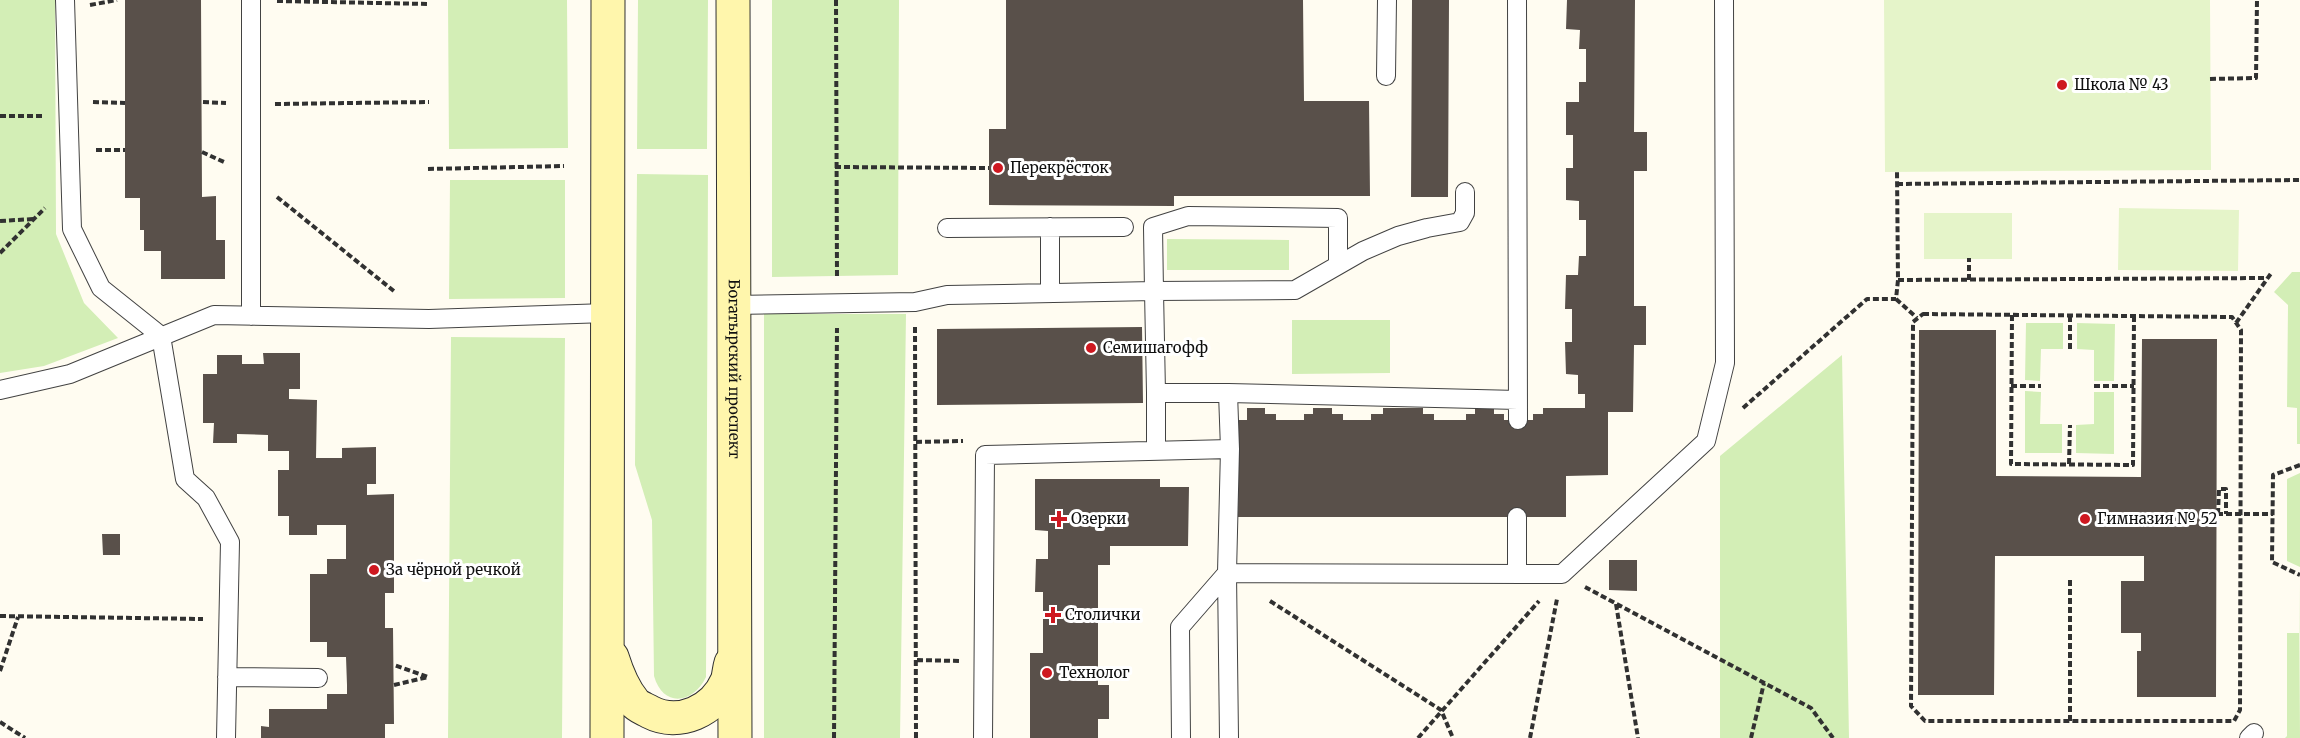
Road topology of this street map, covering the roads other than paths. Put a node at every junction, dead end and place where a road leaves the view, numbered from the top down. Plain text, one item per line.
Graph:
1 (65, 0) edge
2 (251, 0) edge
3 (608, 0) edge
4 (733, 0) edge
5 (1387, 0) edge
6 (1517, 0) edge
7 (1724, 0) edge
8 (1386, 76) dead end
9 (1465, 192) dead end
10 (1124, 227) dead end
11 (947, 228) dead end
12 (1050, 228) junction
13 (1338, 265) junction
14 (1154, 291) junction
15 (1050, 293) junction
16 (732, 305) junction
17 (607, 313) junction
18 (251, 316) junction
19 (161, 336) junction
20 (0, 390) edge
21 (1156, 393) junction
22 (1228, 393) junction
23 (1518, 400) junction
24 (1518, 420) dead end
25 (1230, 449) junction
26 (1156, 450) junction
27 (1517, 517) dead end
28 (1227, 573) junction
29 (1517, 574) junction
30 (736, 638) junction
31 (607, 640) junction
32 (227, 677) junction
33 (318, 678) dead end
34 (226, 738) edge
35 (607, 738) edge
36 (735, 738) edge
37 (983, 738) edge
38 (1181, 738) edge
39 (1229, 738) edge

1 - 19 lane
2 - 18 lane
3 - 17 main road
4 - 16 main road, Богатырский проспект
5 - 8 lane
6 - 23 lane
7 - 29 lane
9 - 13 lane
10 - 12 lane
11 - 12 lane
12 - 15 lane
13 - 14 lane
13 - 14 lane
14 - 15 lane
14 - 21 lane
15 - 16 lane
16 - 30 main road, Богатырский проспект
17 - 18 lane
17 - 31 main road
18 - 19 lane
19 - 20 lane
19 - 32 lane
21 - 22 lane
21 - 26 lane
22 - 23 lane
22 - 25 lane
23 - 24 lane
25 - 26 lane
25 - 28 lane
26 - 37 lane
27 - 29 lane
28 - 29 lane
28 - 38 lane
28 - 39 lane
30 - 31 main road
30 - 36 main road, Богатырский проспект
31 - 35 main road
32 - 33 lane
32 - 34 lane

